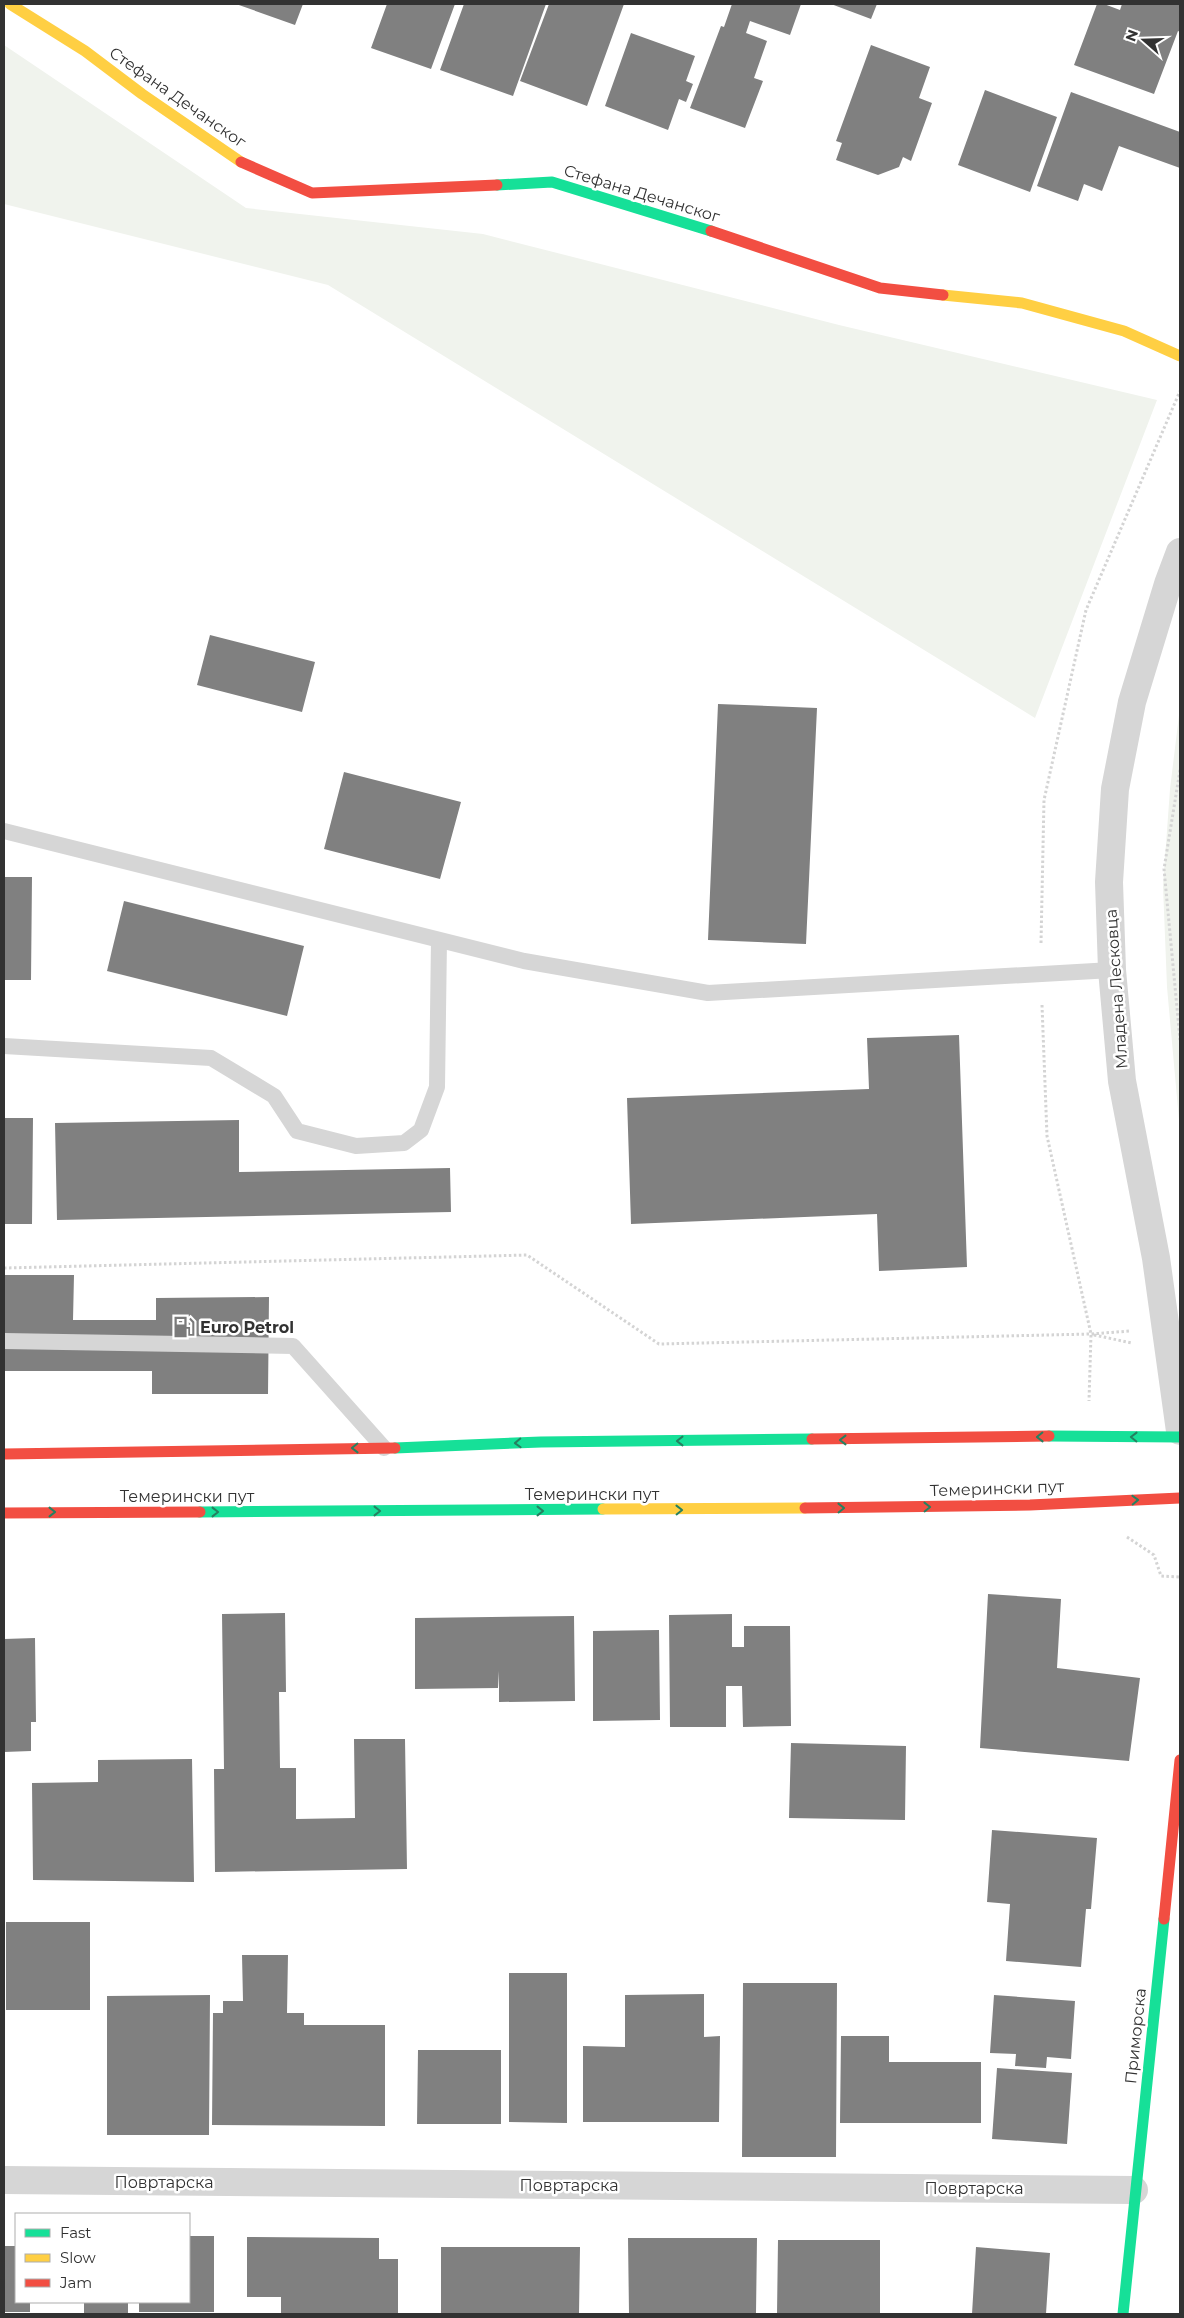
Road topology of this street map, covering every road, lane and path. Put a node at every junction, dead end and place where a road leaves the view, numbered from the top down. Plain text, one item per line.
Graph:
1 (10, 4) edge
2 (1180, 356) edge
3 (1180, 552) edge
4 (1180, 770) edge
5 (4, 831) edge
6 (439, 940) junction
7 (1112, 970) junction
8 (1180, 1040) edge
9 (4, 1046) edge
10 (4, 1268) edge
11 (4, 1341) edge
12 (1180, 1431) edge
13 (1088, 1436) junction
14 (1180, 1437) edge
15 (384, 1448) junction
16 (4, 1454) edge
17 (1180, 1498) edge
18 (4, 1512) edge
19 (1123, 1534) dead end
20 (1180, 1577) edge
21 (1180, 1760) edge
22 (4, 2180) edge
23 (1134, 2190) junction
24 (1123, 2314) edge

1 - 2 main road, Стефана Дечанског
3 - 7 street, Младена Лесковца
4 - 8 path
5 - 6 lane
6 - 7 lane
6 - 9 lane
7 - 12 street, Младена Лесковца
10 - 13 path
11 - 15 lane
14 -> 13 main road
13 -> 15 main road
15 -> 16 main road
18 -> 17 main road, Темерински пут
19 - 20 path
21 - 23 main road, Приморска
22 - 23 street, Повртарска
23 - 24 main road, Приморска

